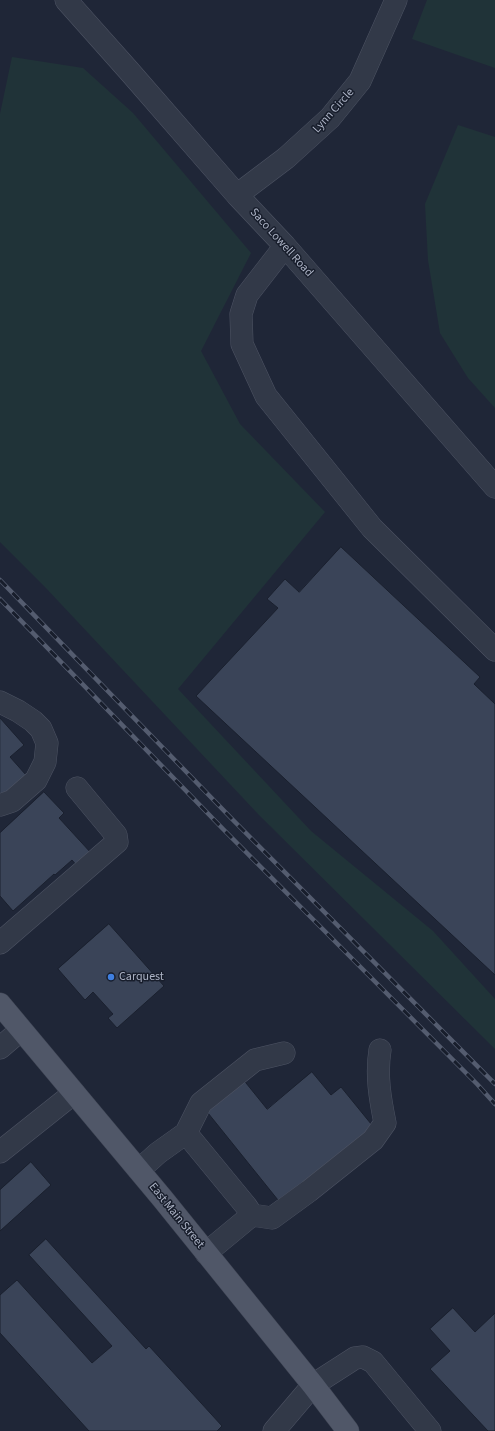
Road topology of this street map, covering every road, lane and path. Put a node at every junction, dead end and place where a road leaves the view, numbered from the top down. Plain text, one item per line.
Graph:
1 (66, 0) edge
2 (396, 0) edge
3 (237, 195) junction
4 (285, 246) junction
5 (495, 487) edge
6 (495, 650) edge
7 (0, 702) edge
8 (77, 788) dead end
9 (0, 805) edge
10 (0, 943) edge
11 (0, 1004) edge
12 (21, 1030) junction
13 (0, 1048) edge
14 (380, 1050) dead end
15 (284, 1053) dead end
16 (74, 1093) junction
17 (186, 1134) junction
18 (0, 1152) edge
19 (139, 1170) junction
20 (252, 1215) junction
21 (206, 1253) junction
22 (313, 1385) junction
23 (274, 1431) edge
24 (348, 1431) edge
25 (430, 1431) edge

1 - 3 street, Saco Lowell Road
2 - 3 street, Lynn Circle
3 - 4 street, Saco Lowell Road
4 - 5 street, Saco Lowell Road
4 - 6 street
7 - 9 street
8 - 10 street
11 - 12 main road, East Main Street
12 - 13 street
12 - 16 main road, East Main Street
14 - 20 street
15 - 17 street
16 - 18 street
16 - 19 main road, East Main Street
17 - 19 street
17 - 20 street
19 - 21 main road, East Main Street
20 - 21 street
21 - 22 main road, East Main Street
22 - 23 street
22 - 24 main road, East Main Street
22 - 25 street

